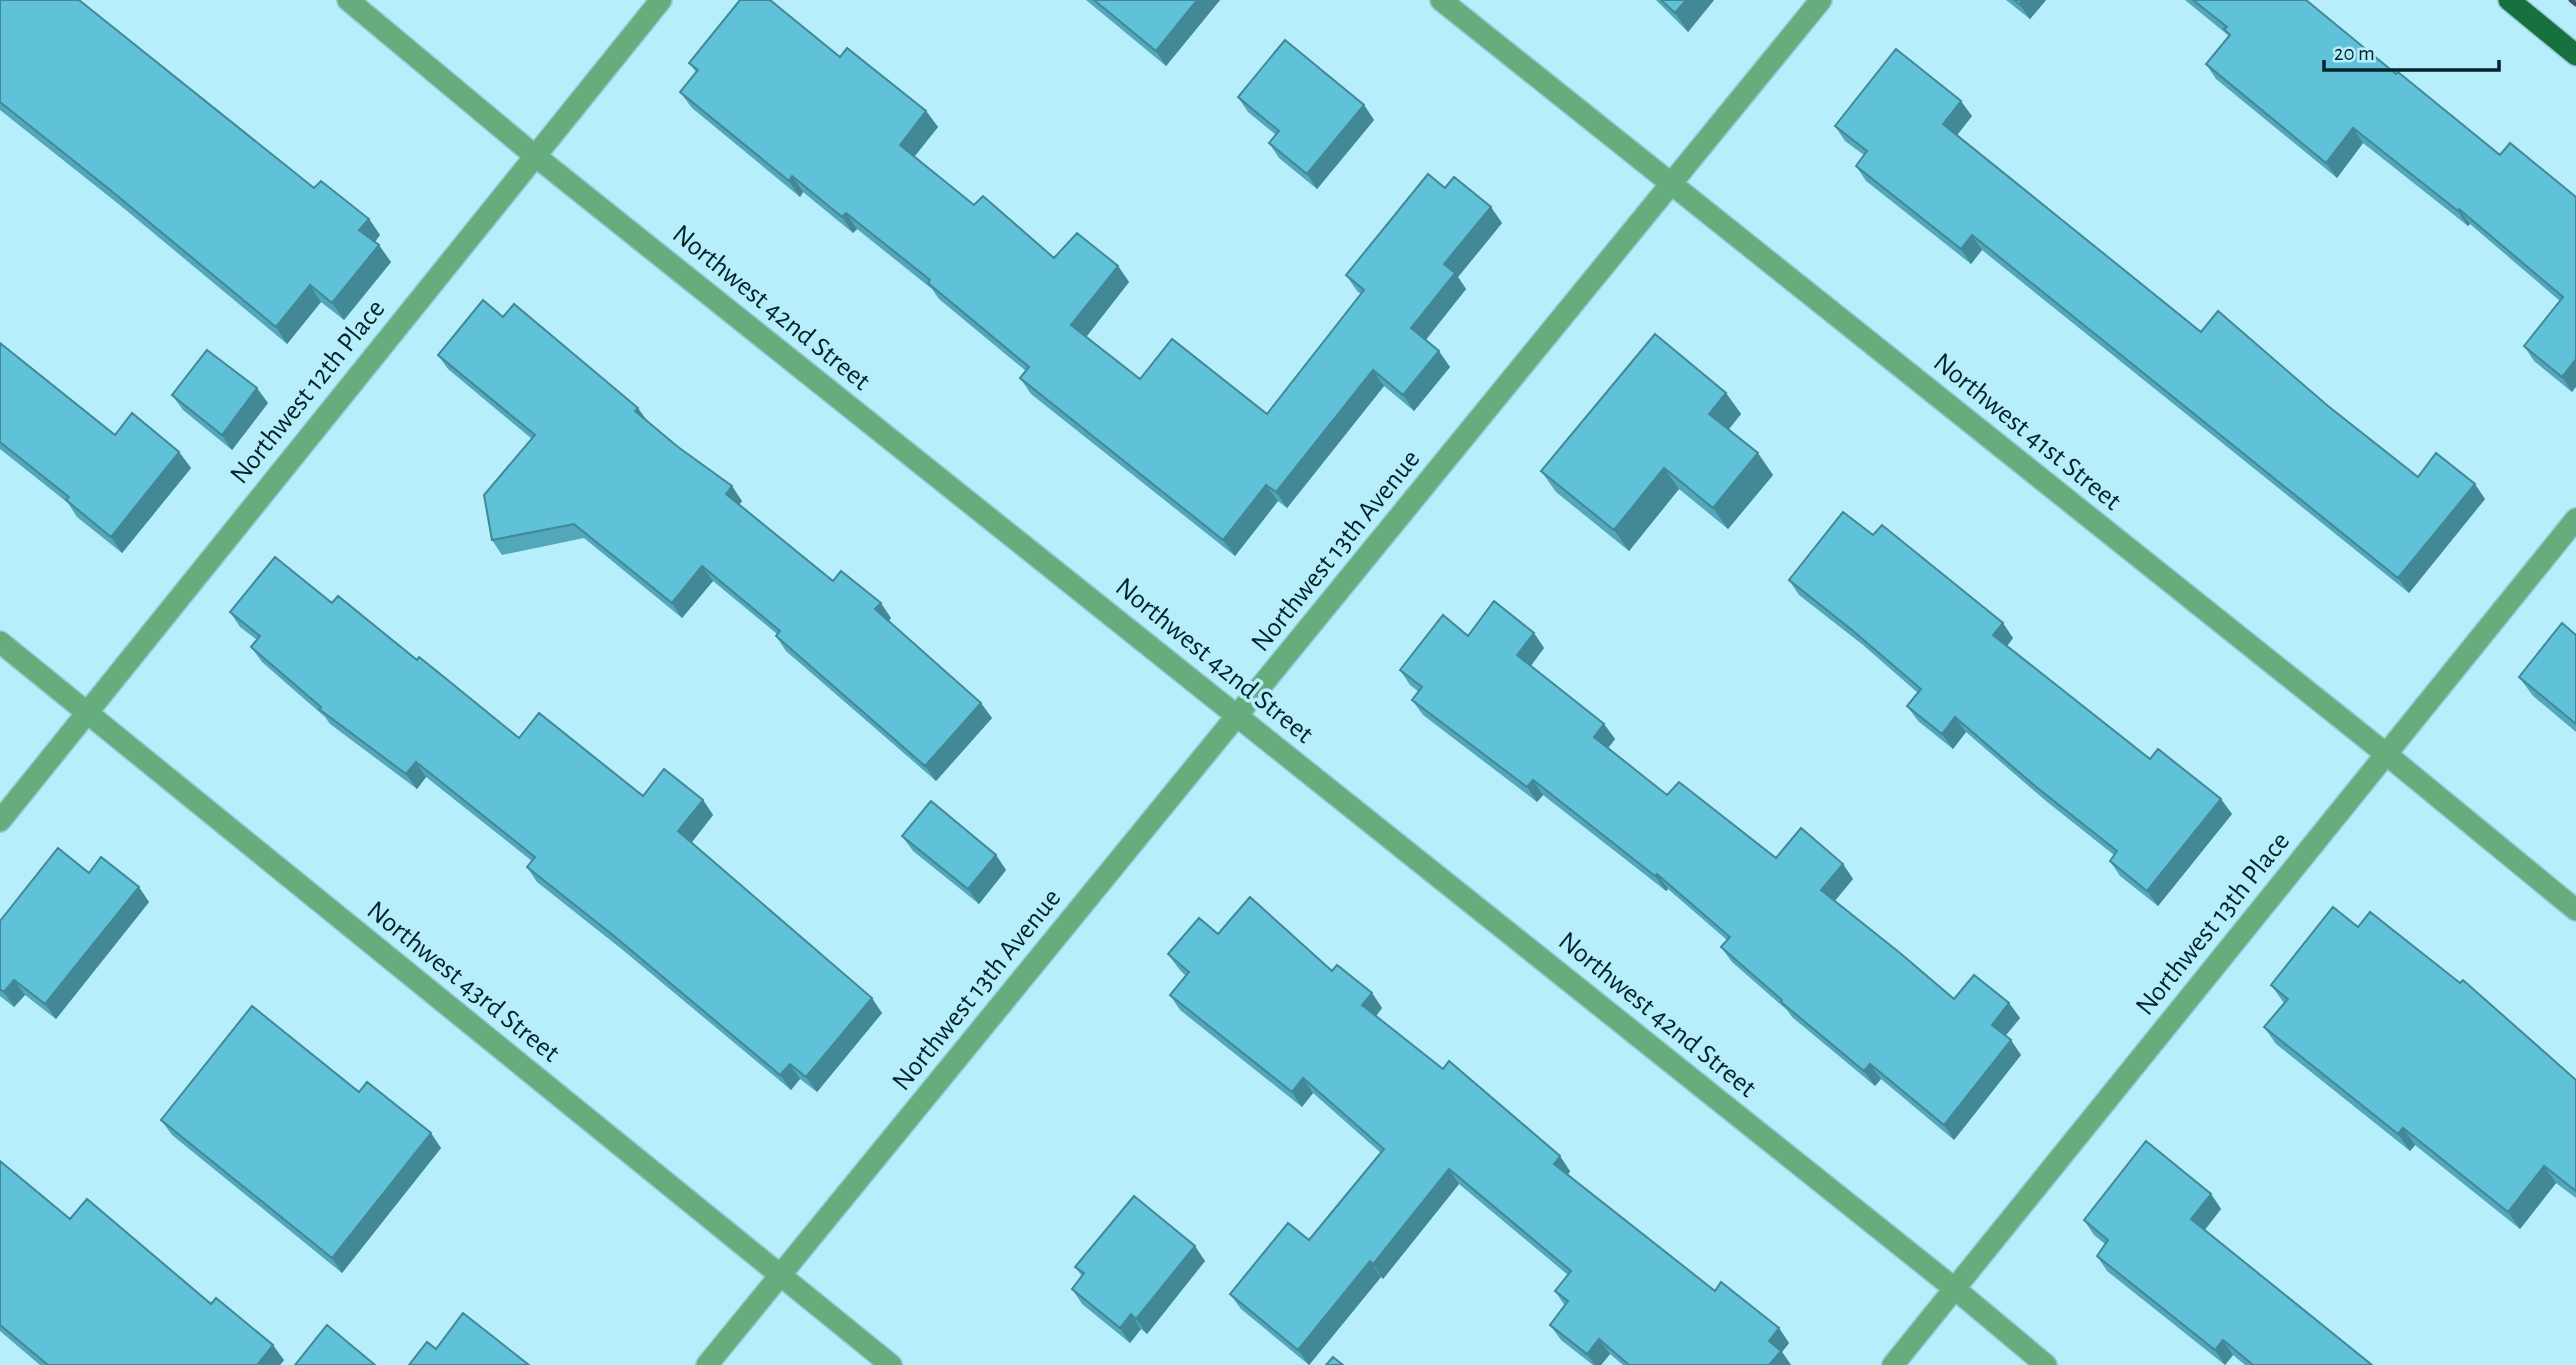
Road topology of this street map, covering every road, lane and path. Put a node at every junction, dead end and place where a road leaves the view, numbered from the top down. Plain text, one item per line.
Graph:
1 (348, 0) edge
2 (661, 0) edge
3 (1441, 0) edge
4 (1821, 0) edge
5 (2510, 0) edge
6 (2576, 55) edge
7 (534, 155) junction
8 (1672, 184) junction
9 (2576, 519) edge
10 (0, 642) edge
11 (87, 712) junction
12 (1237, 715) junction
13 (2386, 754) junction
14 (0, 821) edge
15 (2576, 910) edge
16 (780, 1275) junction
17 (1955, 1289) junction
18 (707, 1365) edge
19 (891, 1365) edge
20 (1893, 1365) edge
21 (2046, 1365) edge

1 - 7 street, Northwest 42nd Street
2 - 7 street, Northwest 12th Place
3 - 8 street, Northwest 41st Street
4 - 8 street, Northwest 13th Avenue
5 - 6 main road
7 - 11 street, Northwest 12th Place
7 - 12 street, Northwest 42nd Street
8 - 12 street, Northwest 13th Avenue
8 - 13 street, Northwest 41st Street
9 - 13 street, Northwest 13th Place
10 - 11 street, Northwest 43rd Street
11 - 14 street, Northwest 12th Place
11 - 16 street, Northwest 43rd Street
12 - 16 street, Northwest 13th Avenue
12 - 17 street, Northwest 42nd Street
13 - 15 street, Northwest 41st Street
13 - 17 street, Northwest 13th Place
16 - 18 street, Northwest 13th Avenue
16 - 19 street, Northwest 43rd Street
17 - 20 street, Northwest 13th Place
17 - 21 street, Northwest 42nd Street

